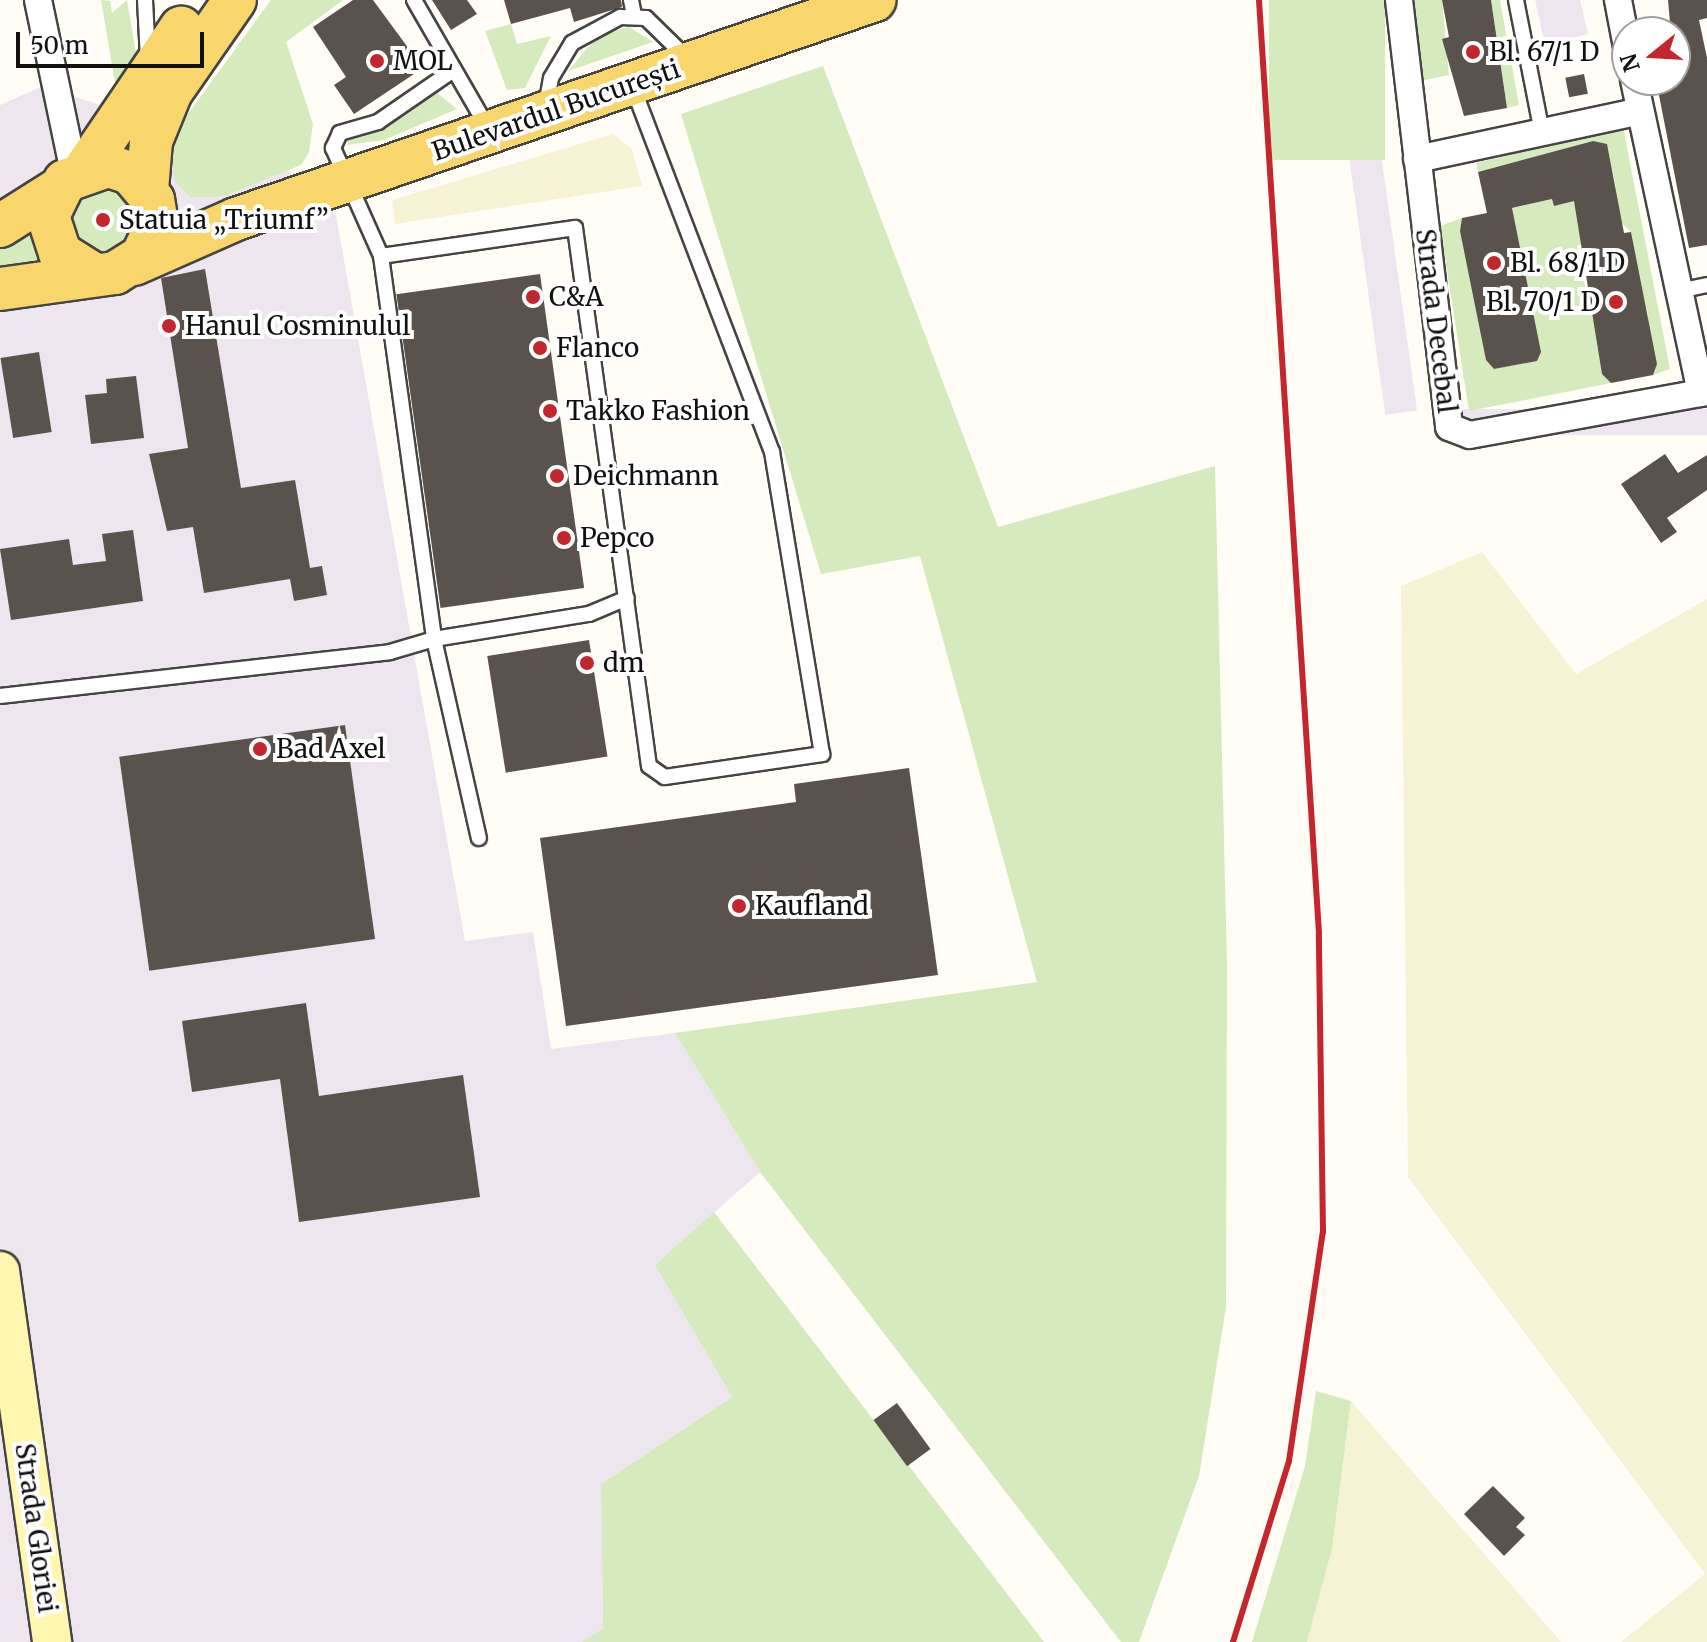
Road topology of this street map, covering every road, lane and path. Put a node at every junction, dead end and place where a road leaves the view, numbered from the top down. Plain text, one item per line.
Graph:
1 (38, 0) edge
2 (142, 0) edge
3 (202, 0) edge
4 (235, 0) edge
5 (414, 0) edge
6 (631, 0) edge
7 (875, 0) edge
8 (1399, 0) edge
9 (1516, 0) edge
10 (634, 16) junction
11 (692, 64) junction
12 (149, 71) junction
13 (452, 71) junction
14 (631, 83) junction
15 (1637, 96) edge
16 (1640, 111) junction
17 (545, 112) junction
18 (490, 132) junction
19 (1542, 132) junction
20 (1417, 159) junction
21 (72, 177) junction
22 (344, 183) junction
23 (150, 195) junction
24 (236, 219) junction
25 (0, 226) edge
26 (381, 256) junction
27 (134, 264) junction
28 (94, 274) junction
29 (1707, 285) edge
30 (0, 289) edge
31 (1679, 291) junction
32 (1704, 393) edge
33 (627, 598) junction
34 (434, 639) junction
35 (0, 696) edge
36 (479, 838) dead end
37 (0, 1271) edge
38 (52, 1642) edge

1 - 21 street
2 - 12 lane
3 - 12 main road
4 - 23 main road
5 - 13 lane
6 - 10 lane
7 - 11 main road, Bulevardul București
8 - 20 street, Strada Decebal
9 - 19 lane
10 - 11 lane
10 - 17 lane
11 - 14 main road, Bulevardul București
12 - 21 main road
13 - 18 lane
13 - 22 lane
14 - 17 main road, Bulevardul București
14 - 33 lane
15 - 16 street
16 - 19 street
16 - 31 street
17 - 18 main road, Bulevardul București
18 - 22 main road, Bulevardul București
19 - 20 street
20 - 32 street, Strada Decebal
21 - 23 main road
21 - 25 main road
21 - 28 main road
22 - 24 main road, Bulevardul București
22 - 26 lane
23 - 24 main road
23 - 27 main road
24 - 27 main road, Bulevardul București
26 - 33 lane
26 - 34 lane
27 - 28 main road
28 - 30 main road
29 - 31 lane
31 - 32 street
33 - 34 lane
34 - 35 lane
34 - 36 lane
37 - 38 main road, Strada Gloriei

